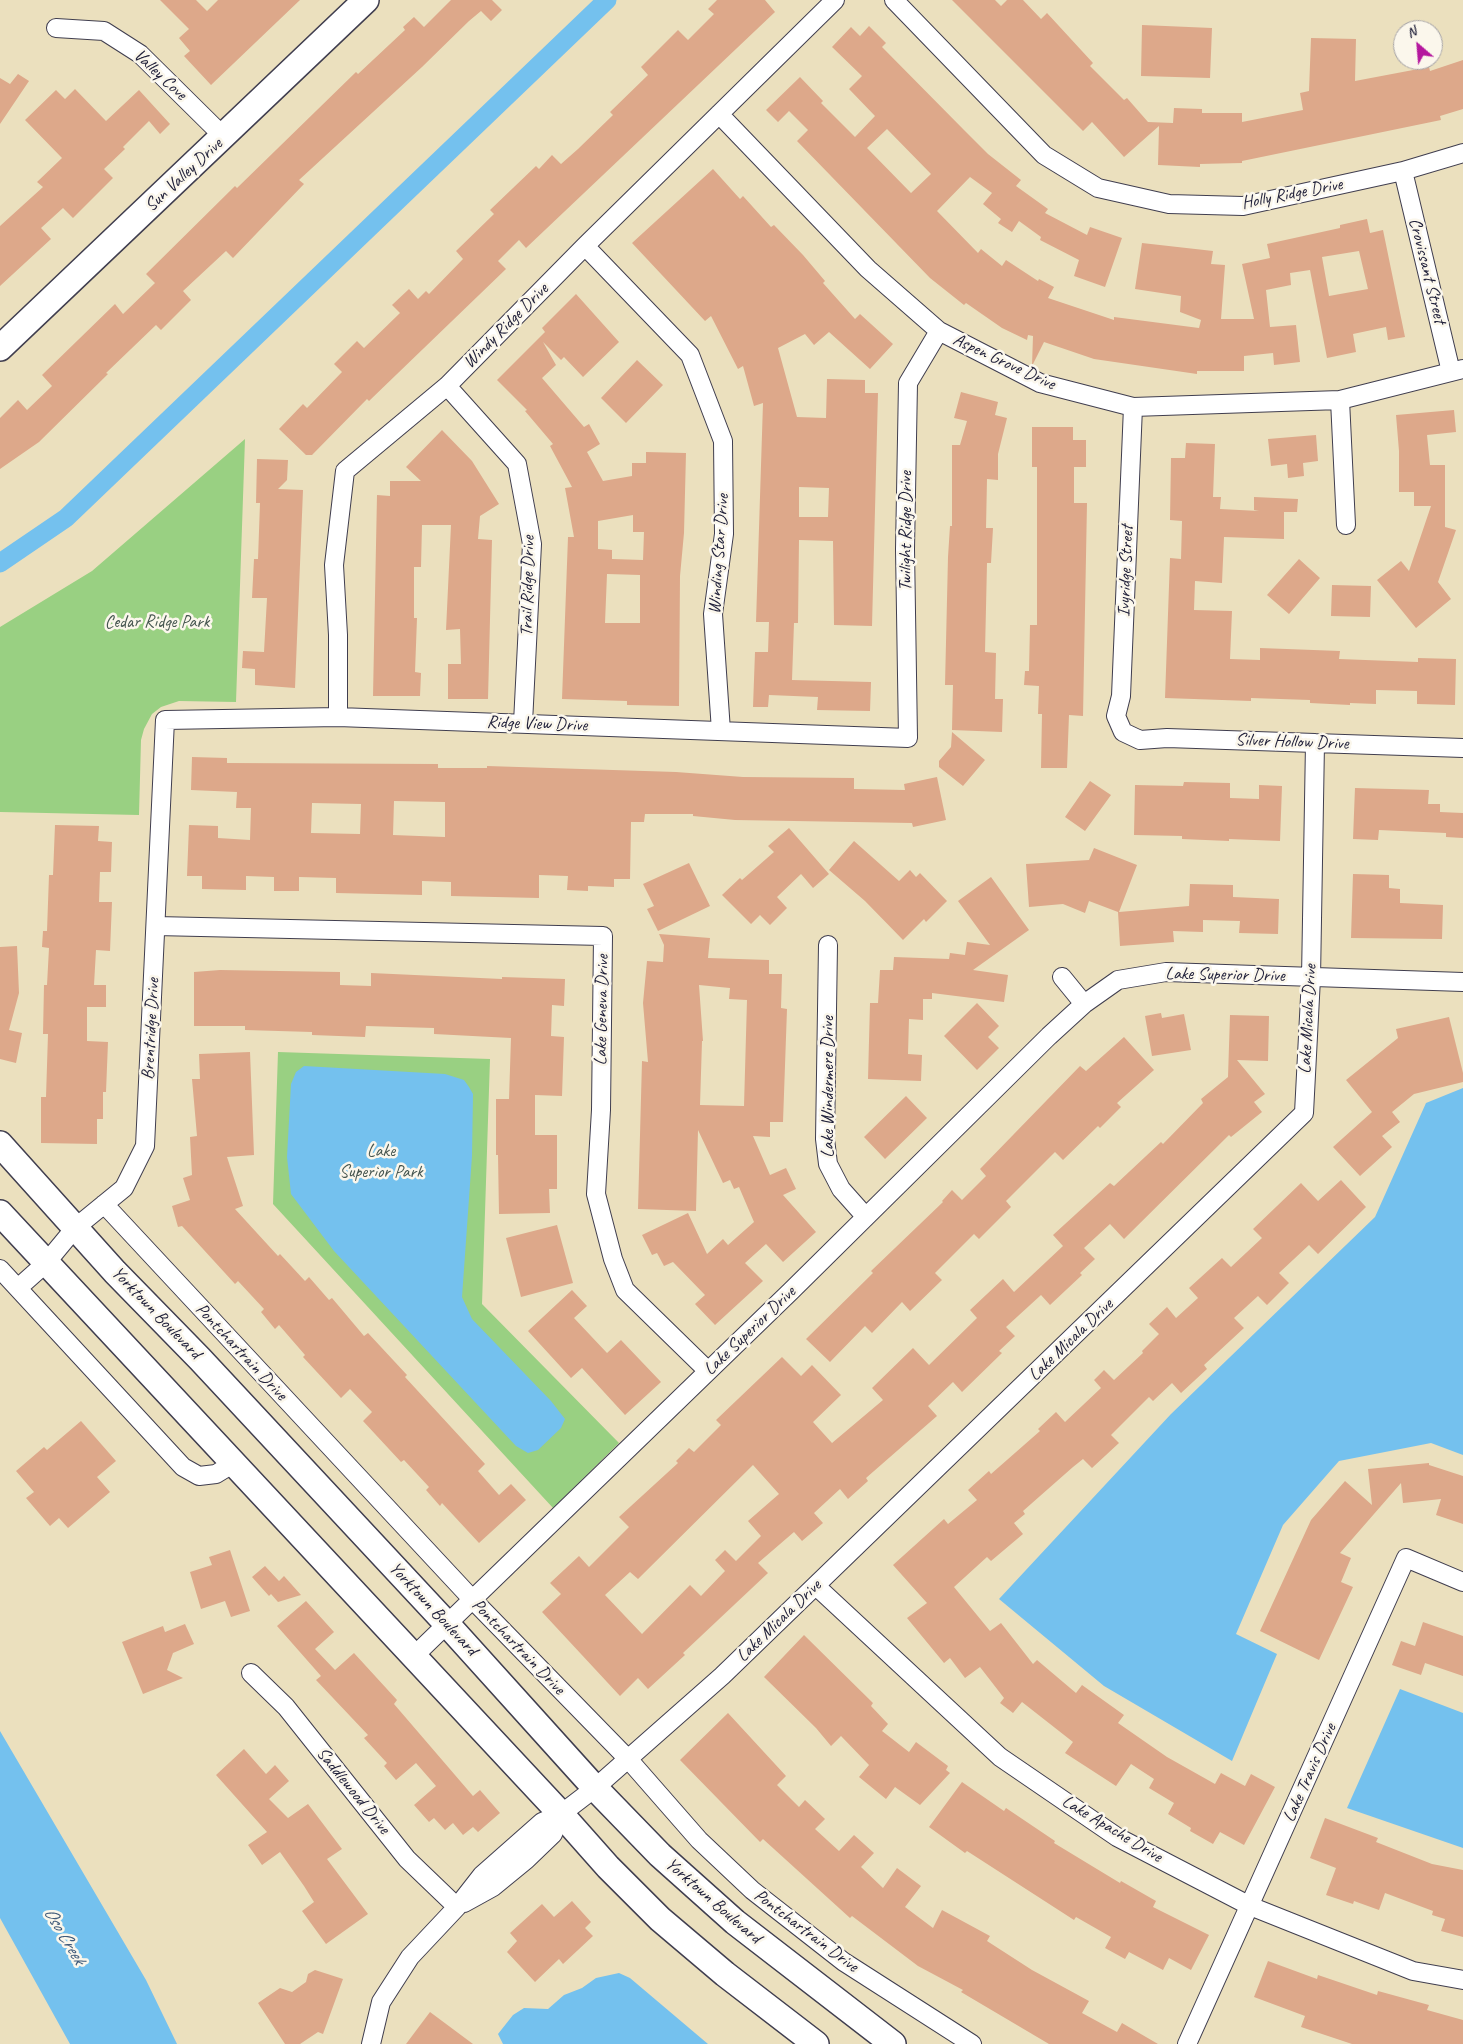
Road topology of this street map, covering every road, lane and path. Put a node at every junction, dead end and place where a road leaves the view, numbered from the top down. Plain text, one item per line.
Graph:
1 (366, 0) edge
2 (836, 0) edge
3 (894, 0) edge
4 (56, 28) dead end
5 (719, 114) junction
6 (224, 137) junction
7 (1463, 153) edge
8 (1403, 171) junction
9 (585, 246) junction
10 (939, 331) junction
11 (0, 348) edge
12 (1457, 370) edge
13 (447, 386) junction
14 (1340, 400) junction
15 (1133, 407) junction
16 (1346, 525) dead end
17 (338, 717) junction
18 (165, 720) joint
19 (523, 723) junction
20 (721, 731) junction
21 (1123, 732) joint
22 (908, 738) joint
23 (1314, 743) junction
24 (1463, 748) edge
25 (156, 926) junction
26 (828, 945) dead end
27 (1062, 977) dead end
28 (1311, 978) junction
29 (1463, 982) edge
30 (1084, 1004) junction
31 (0, 1144) edge
32 (104, 1204) junction
33 (0, 1213) edge
34 (865, 1216) junction
35 (76, 1228) junction
36 (46, 1263) junction
37 (0, 1269) edge
38 (18, 1288) junction
39 (708, 1371) junction
40 (234, 1462) junction
41 (1463, 1582) edge
42 (816, 1586) junction
43 (472, 1600) junction
44 (447, 1624) junction
45 (414, 1656) junction
46 (251, 1673) dead end
47 (629, 1760) junction
48 (595, 1788) junction
49 (561, 1814) junction
50 (1250, 1906) junction
51 (457, 1907) junction
52 (1463, 1980) edge
53 (371, 2044) edge
54 (816, 2044) edge
55 (893, 2044) edge
56 (972, 2044) edge
57 (1187, 2044) edge

1 - 6 main road, Sun Valley Drive
2 - 5 street, Windy Ridge Drive
3 - 8 street, Holly Ridge Drive
4 - 6 street, Valley Cove
5 - 9 street, Windy Ridge Drive
5 - 10 street, Aspen Grove Drive
6 - 11 main road, Sun Valley Drive
7 - 8 street, Holly Ridge Drive
8 - 12 street, Crovissant Street
9 - 13 street, Windy Ridge Drive
9 - 20 street, Winding Star Drive
10 - 15 street, Aspen Grove Drive
10 - 22 street, Twilight Ridge Drive
12 - 14 street, Aspen Grove Drive
13 - 17 street, Windy Ridge Drive
13 - 19 street, Trail Ridge Drive
14 - 15 street, Aspen Grove Drive
14 - 16 street
15 - 21 street, Ivyridge Street
17 - 18 street, Ridge View Drive
17 - 19 street, Ridge View Drive
18 - 25 street, Brentridge Drive
19 - 20 street, Ridge View Drive
20 - 22 street, Ridge View Drive
21 - 23 street, Silver Hollow Drive
23 - 24 street, Silver Hollow Drive
23 - 28 street, Lake Micala Drive
25 - 32 street, Brentridge Drive
25 - 39 street, Lake Geneva Drive
26 - 34 street, Lake Windermere Drive
27 - 30 street
28 - 29 street, Lake Superior Drive
28 - 30 street, Lake Superior Drive
28 - 42 street, Lake Micala Drive
30 - 34 street, Lake Superior Drive
31 - 35 main road, Yorktown Boulevard
32 - 35 street, Brentridge Drive
32 - 43 street, Pontchartrain Drive
33 - 36 main road
34 - 39 street, Lake Superior Drive
35 - 36 street, Brentridge Drive
35 - 44 main road, Yorktown Boulevard
36 - 38 street, Brentridge Drive
36 - 40 main road
37 - 38 street
38 - 40 street
39 - 43 street, Lake Superior Drive
40 - 45 main road
41 - 50 street, Lake Travis Drive
42 - 47 street, Lake Micala Drive
42 - 50 street, Lake Apache Drive
43 - 44 street, Lake Superior Drive
43 - 47 street, Pontchartrain Drive
44 - 45 street, Lake Superior Drive
44 - 48 main road, Yorktown Boulevard
45 - 49 main road
46 - 51 street, Saddlewood Drive
47 - 48 street, Lake Micala Drive
47 - 56 street, Pontchartrain Drive
48 - 49 street, Lake Micala Drive
48 - 55 main road, Yorktown Boulevard
49 - 51 street, Lake Micala Drive
49 - 54 main road
50 - 52 street, Lake Apache Drive
50 - 57 street, Lake Travis Drive
51 - 53 street, Lake Micala Drive

